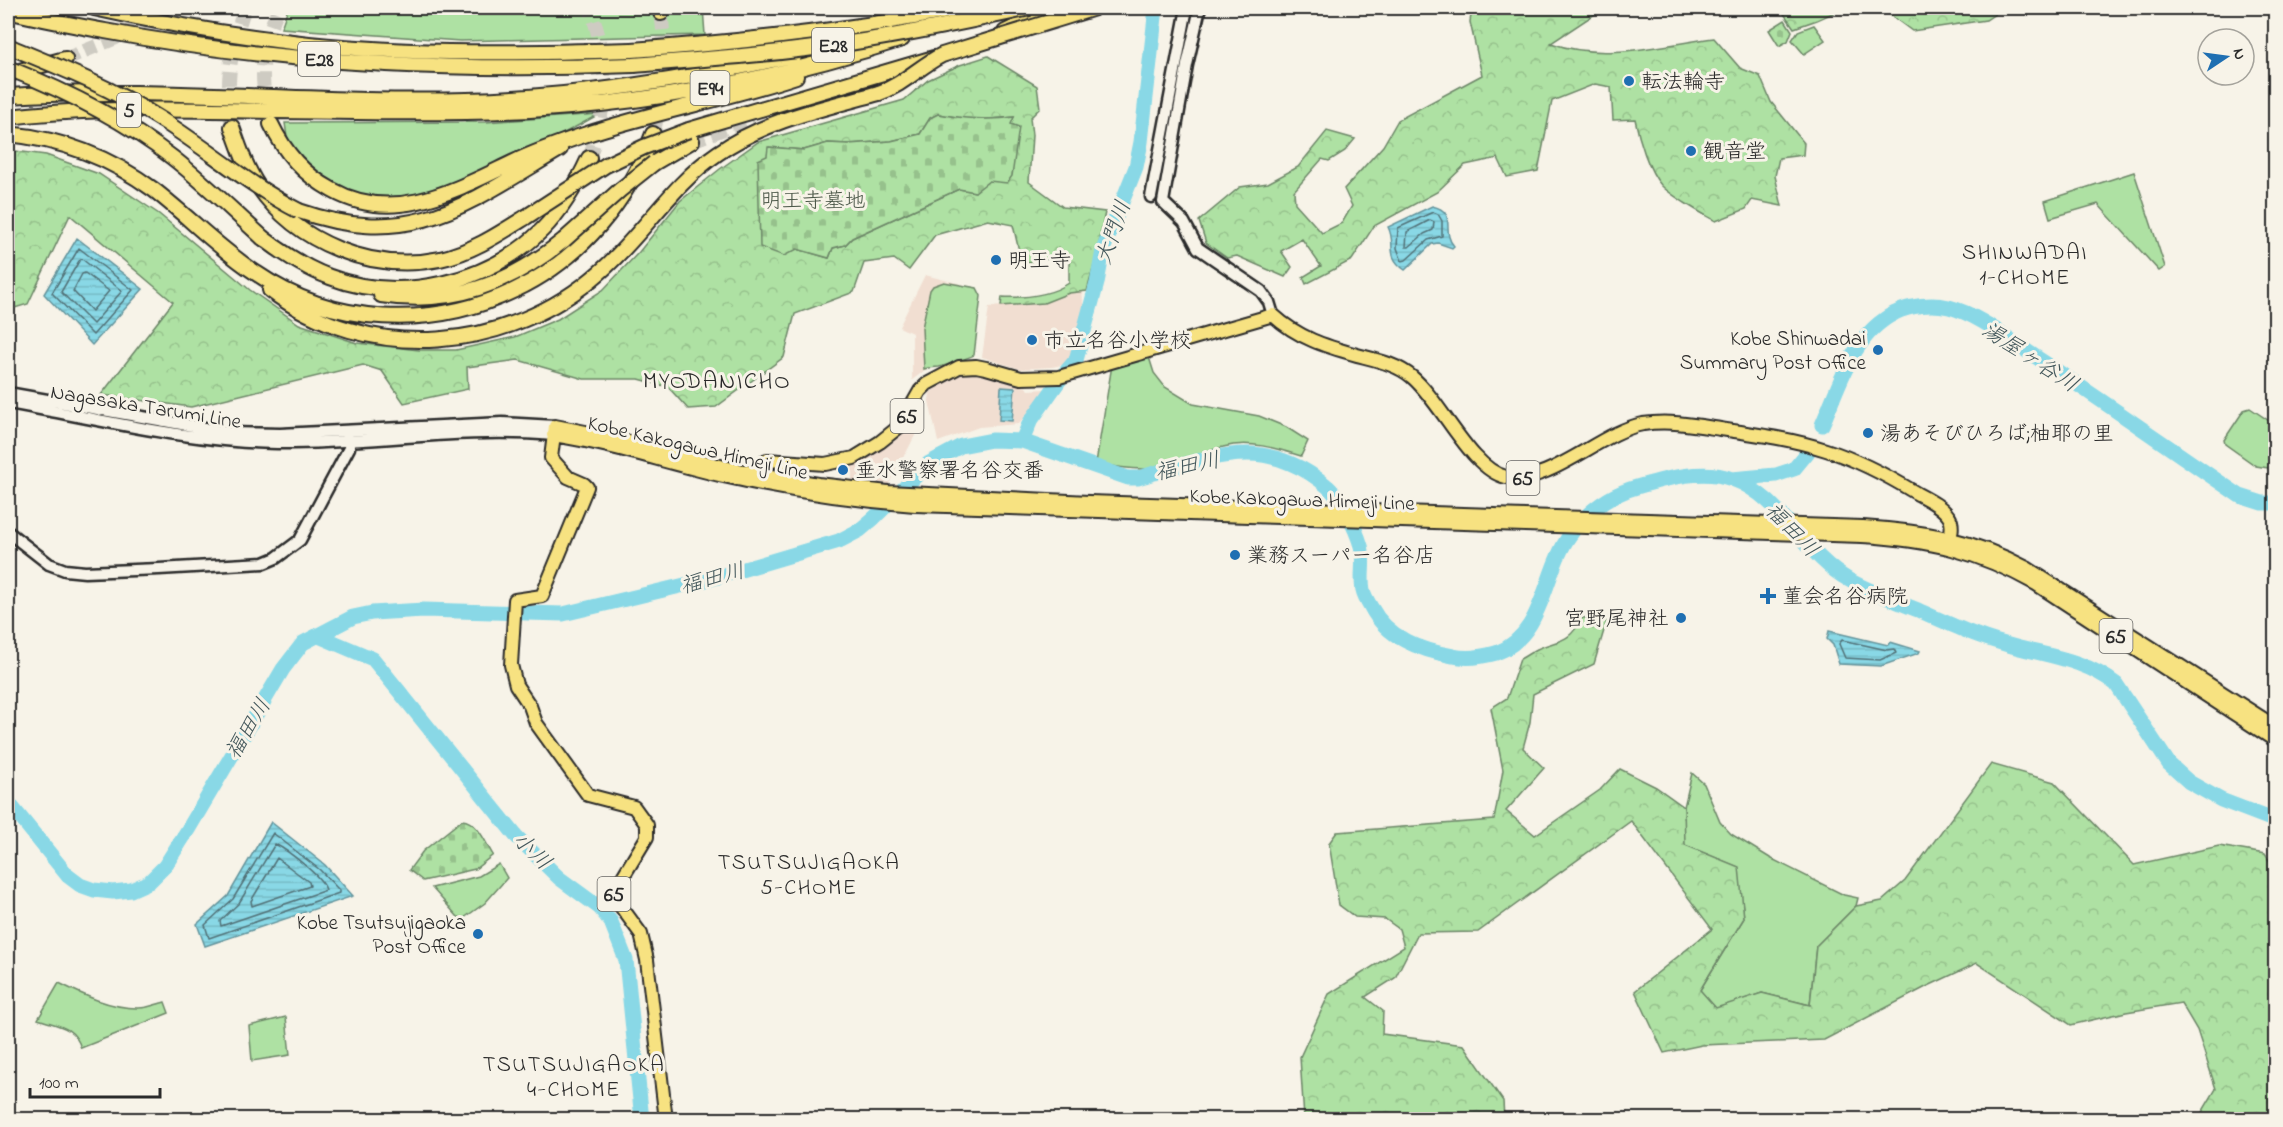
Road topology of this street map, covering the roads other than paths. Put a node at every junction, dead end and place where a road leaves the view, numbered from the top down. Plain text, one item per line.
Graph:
1 (94, 8) edge
2 (952, 8) edge
3 (988, 8) edge
4 (1030, 8) edge
5 (1054, 8) edge
6 (1095, 8) edge
7 (1187, 8) edge
8 (1200, 8) edge
9 (8, 11) edge
10 (963, 13) edge
11 (888, 43) junction
12 (8, 46) edge
13 (943, 57) junction
14 (65, 58) tunnel mouth
15 (8, 68) edge
16 (8, 74) edge
17 (8, 96) edge
18 (448, 106) junction
19 (8, 117) edge
20 (271, 124) tunnel mouth
21 (621, 124) junction
22 (232, 127) tunnel mouth
23 (8, 134) edge
24 (653, 134) tunnel mouth
25 (691, 136) junction
26 (589, 158) tunnel mouth
27 (1151, 197) dead end
28 (284, 254) junction
29 (233, 257) junction
30 (1273, 315) junction
31 (8, 393) edge
32 (8, 403) edge
33 (554, 431) junction
34 (350, 435) junction
35 (752, 477) junction
36 (1611, 524) junction
37 (1808, 530) junction
38 (8, 532) edge
39 (1949, 542) junction
40 (2276, 727) edge
41 (2276, 741) edge
42 (666, 1119) edge

1 - 10 highway, E28, bridge
2 - 18 highway, E94
3 - 10 highway, E94
4 - 9 highway, E28, bridge
5 - 13 highway
6 - 13 highway, bridge
7 - 27 main road
8 - 30 main road
10 - 11 highway, E94
11 - 18 highway, E94
11 - 21 highway
12 - 21 highway, bridge
13 - 25 highway, bridge
13 - 29 highway, bridge
14 - 16 highway
15 - 28 highway, bridge
17 - 18 highway, 5
18 - 19 highway, 5
20 - 21 highway
22 - 25 highway, bridge
23 - 29 highway
24 - 29 highway
25 - 28 highway, bridge
26 - 28 highway
30 - 35 main road, Kobe Kakogawa Himeji Line / 65
30 - 39 main road, 65
31 - 34 main road, Nagasaka Tarumi Line
32 - 34 main road, Nagasaka Tarumi Line
33 - 34 main road, Nagasaka Tarumi Line
33 - 35 main road, Kobe Kakogawa Himeji Line / 65
33 - 42 main road, 65
34 - 38 main road
35 - 36 main road, Kobe Kakogawa Himeji Line / 65
36 - 37 main road, Kobe Kakogawa Himeji Line / 65
36 - 37 main road, Kobe Kakogawa Himeji Line / 65
37 - 39 main road, Kobe Kakogawa Himeji Line / 65
39 - 40 main road, Kobe Kakogawa Himeji Line / 65
39 - 41 main road, Kobe Kakogawa Himeji Line / 65

